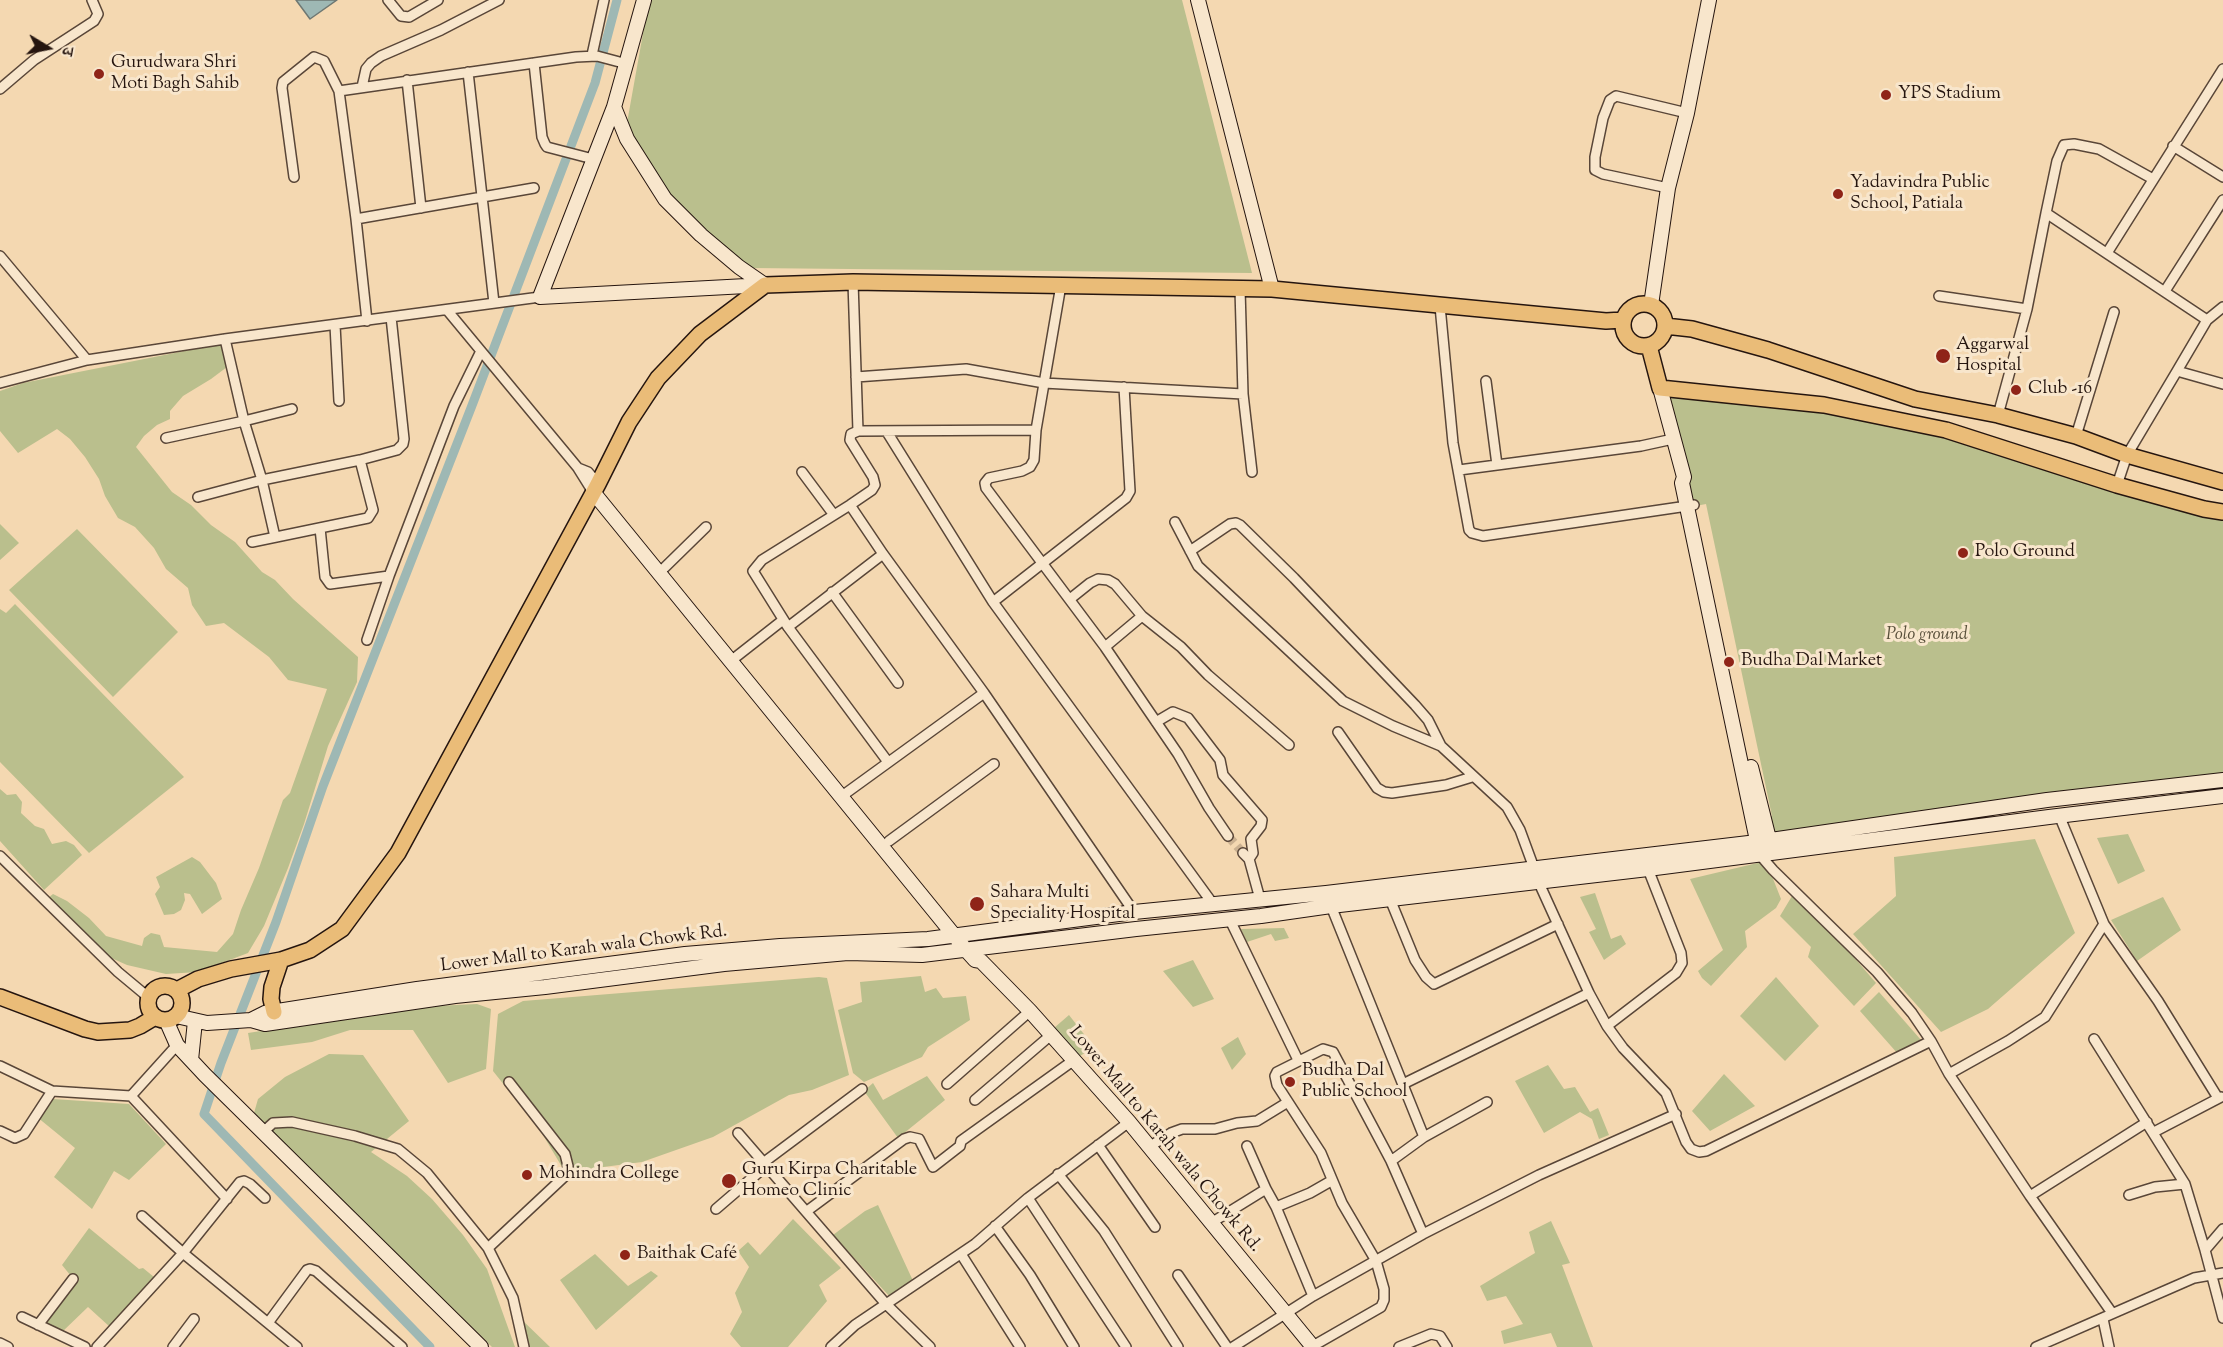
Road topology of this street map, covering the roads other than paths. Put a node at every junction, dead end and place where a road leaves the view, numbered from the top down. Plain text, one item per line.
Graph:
1 (92, 0) edge
2 (388, 0) edge
3 (438, 0) edge
4 (499, 0) edge
5 (604, 0) edge
6 (644, 0) edge
7 (1198, 0) edge
8 (1709, 0) edge
9 (595, 56) junction
10 (534, 63) junction
11 (627, 64) junction
12 (2223, 71) edge
13 (468, 72) junction
14 (407, 80) junction
15 (362, 87) junction
16 (0, 89) edge
17 (339, 91) junction
18 (614, 107) junction
19 (1687, 113) junction
20 (2173, 146) junction
21 (593, 159) junction
22 (294, 177) dead end
23 (2223, 177) edge
24 (2152, 179) junction
25 (534, 188) dead end
26 (1668, 189) junction
27 (482, 199) junction
28 (2223, 200) edge
29 (421, 208) junction
30 (2046, 213) junction
31 (356, 219) junction
32 (2107, 253) junction
33 (0, 256) edge
34 (853, 282) junction
35 (765, 285) junction
36 (1061, 285) junction
37 (1240, 288) junction
38 (1272, 289) junction
39 (2165, 291) junction
40 (1939, 296) dead end
41 (540, 297) junction
42 (494, 303) junction
43 (1651, 305) junction
44 (1440, 306) junction
45 (2223, 307) edge
46 (2027, 309) junction
47 (447, 310) junction
48 (2115, 312) dead end
49 (391, 318) junction
50 (1623, 320) junction
51 (2207, 320) junction
52 (367, 321) junction
53 (335, 325) junction
54 (1665, 326) junction
55 (225, 339) junction
56 (1648, 346) junction
57 (481, 351) junction
58 (87, 360) junction
59 (2177, 371) junction
60 (856, 377) junction
61 (1486, 381) dead end
62 (0, 383) edge
63 (1044, 383) junction
64 (2223, 384) edge
65 (1124, 387) junction
66 (1660, 388) junction
67 (1243, 394) junction
68 (339, 401) dead end
69 (292, 409) dead end
70 (1998, 415) junction
71 (244, 421) junction
72 (1036, 430) junction
73 (858, 431) junction
74 (886, 432) junction
75 (2076, 436) junction
76 (166, 438) dead end
77 (1673, 439) junction
78 (2127, 455) junction
79 (360, 460) junction
80 (1497, 465) junction
81 (1459, 470) junction
82 (802, 472) dead end
83 (1252, 472) dead end
84 (262, 480) junction
85 (2223, 483) edge
86 (2117, 485) junction
87 (595, 488) junction
88 (198, 498) dead end
89 (850, 505) junction
90 (1691, 506) junction
91 (2223, 512) edge
92 (834, 515) junction
93 (1175, 522) dead end
94 (706, 527) dead end
95 (320, 528) junction
96 (275, 537) junction
97 (252, 542) dead end
98 (1190, 551) junction
99 (883, 554) junction
100 (1043, 563) junction
101 (662, 569) junction
102 (389, 576) junction
103 (832, 592) junction
104 (1070, 599) junction
105 (993, 602) junction
106 (1142, 616) junction
107 (785, 623) junction
108 (367, 640) dead end
109 (1105, 647) junction
110 (735, 657) junction
111 (898, 682) dead end
112 (984, 693) junction
113 (1156, 722) junction
114 (1338, 732) dead end
115 (1289, 745) dead end
116 (1441, 746) junction
117 (888, 762) junction
118 (994, 764) dead end
119 (1472, 777) junction
120 (2223, 780) edge
121 (845, 794) junction
122 (2223, 796) edge
123 (2059, 815) junction
124 (1228, 836) tunnel mouth
125 (889, 841) junction
126 (1765, 848) junction
127 (0, 856) edge
128 (1534, 868) junction
129 (1648, 869) junction
130 (1540, 882) junction
131 (1390, 899) junction
132 (1260, 900) junction
133 (1213, 904) junction
134 (1331, 906) junction
135 (1184, 907) junction
136 (1134, 912) junction
137 (1228, 918) junction
138 (1187, 923) junction
139 (1558, 924) junction
140 (2104, 924) junction
141 (961, 934) junction
142 (975, 953) junction
143 (719, 958) junction
144 (277, 961) junction
145 (177, 990) junction
146 (1589, 993) junction
147 (148, 997) junction
148 (1, 1000) edge
149 (1030, 1011) junction
150 (274, 1012) junction
151 (165, 1018) junction
152 (249, 1020) junction
153 (195, 1021) junction
154 (1607, 1026) junction
155 (1052, 1035) junction
156 (2094, 1039) dead end
157 (1931, 1041) junction
158 (177, 1045) junction
159 (191, 1060) junction
160 (1074, 1060) junction
161 (1298, 1060) junction
162 (0, 1066) edge
163 (1949, 1074) junction
164 (509, 1083) dead end
165 (947, 1084) dead end
166 (1403, 1084) junction
167 (862, 1089) dead end
168 (52, 1091) junction
169 (131, 1096) junction
170 (2221, 1097) edge
171 (975, 1100) dead end
172 (1288, 1102) junction
173 (1487, 1102) dead end
174 (1676, 1114) junction
175 (1129, 1122) junction
176 (2147, 1122) junction
177 (0, 1131) edge
178 (2154, 1132) junction
179 (262, 1133) junction
180 (738, 1133) dead end
181 (1424, 1137) junction
182 (1098, 1145) junction
183 (1247, 1146) dead end
184 (1149, 1147) junction
185 (1391, 1161) junction
186 (765, 1165) junction
187 (1059, 1174) junction
188 (1331, 1180) junction
189 (2185, 1184) junction
190 (1266, 1189) junction
191 (2130, 1195) dead end
192 (2030, 1196) junction
193 (265, 1198) dead end
194 (1028, 1198) junction
195 (227, 1199) junction
196 (1276, 1207) junction
197 (716, 1209) dead end
198 (807, 1211) junction
199 (142, 1216) dead end
200 (1211, 1223) junction
201 (995, 1226) junction
202 (1155, 1227) dead end
203 (2223, 1229) edge
204 (1423, 1234) junction
205 (488, 1248) junction
206 (2205, 1250) junction
207 (183, 1253) junction
208 (961, 1254) junction
209 (1376, 1261) junction
210 (2223, 1273) edge
211 (2212, 1274) junction
212 (1178, 1275) dead end
213 (73, 1279) dead end
214 (1312, 1296) junction
215 (886, 1304) junction
216 (1284, 1313) junction
217 (2112, 1313) junction
218 (22, 1317) dead end
219 (2223, 1318) edge
220 (194, 1319) dead end
221 (2103, 1319) junction
222 (268, 1323) junction
223 (38, 1325) junction
224 (0, 1343) edge
225 (8, 1347) edge
226 (84, 1347) edge
227 (97, 1347) edge
228 (173, 1347) edge
229 (297, 1347) edge
230 (402, 1347) edge
231 (481, 1347) edge
232 (524, 1347) edge
233 (831, 1347) edge
234 (930, 1347) edge
235 (1020, 1347) edge
236 (1074, 1347) edge
237 (1126, 1347) edge
238 (1178, 1347) edge
239 (1227, 1347) edge
240 (1233, 1347) edge
241 (1313, 1347) edge
242 (1399, 1347) edge
243 (1447, 1347) edge
244 (2036, 1347) edge
245 (2109, 1347) edge

1 - 16 street
2 - 3 street
4 - 15 street
5 - 9 street
6 - 11 main road
7 - 38 main road
8 - 19 main road
9 - 10 street
9 - 11 street
10 - 13 street
10 - 21 street
11 - 18 main road
12 - 20 street
13 - 14 street
13 - 27 street
14 - 15 street
14 - 29 street
15 - 17 street
17 - 22 street
17 - 31 street
18 - 21 main road
18 - 35 main road
19 - 26 main road
19 - 26 street
20 - 23 street
20 - 24 street
21 - 41 main road
24 - 30 street
24 - 32 street
25 - 27 street
26 - 43 main road
27 - 29 street
27 - 42 street
28 - 39 street
29 - 31 street
30 - 32 street
30 - 46 street
31 - 52 street
32 - 39 street
33 - 58 street
34 - 35 main road
34 - 36 main road
34 - 60 street
35 - 41 main road
35 - 87 main road
36 - 37 main road
36 - 63 street
37 - 38 main road
37 - 67 street
38 - 44 main road
39 - 51 street
40 - 46 street
41 - 42 street
42 - 47 street
43 - 50 main road
43 - 54 main road
44 - 50 main road
44 - 81 street
45 - 51 street
46 - 70 street
47 - 49 street
47 - 57 street
48 - 75 street
49 - 52 street
49 - 79 street
50 - 56 main road
51 - 59 street
52 - 53 street
53 - 55 street
53 - 68 street
54 - 56 main road
54 - 70 main road
55 - 58 street
55 - 71 street
56 - 66 main road
57 - 87 street
57 - 102 street
58 - 62 street
59 - 64 street
59 - 78 street
60 - 63 street
60 - 73 street
61 - 80 street
63 - 65 street
63 - 72 street
65 - 67 street
65 - 100 street
66 - 77 main road
66 - 86 main road
67 - 83 street
69 - 71 street
70 - 75 main road
71 - 76 street
71 - 84 street
72 - 74 street
72 - 100 street
73 - 74 street
73 - 89 street
74 - 105 street
75 - 78 main road
77 - 80 street
77 - 90 main road
78 - 85 main road
78 - 86 street
79 - 84 street
79 - 95 street
80 - 81 street
81 - 90 street
82 - 92 street
84 - 88 street
84 - 96 street
86 - 91 main road
87 - 101 main road
87 - 144 main road
89 - 92 street
89 - 99 street
90 - 126 main road
92 - 107 street
93 - 98 street
94 - 101 street
95 - 96 street
95 - 102 street
96 - 97 street
98 - 116 street
98 - 116 street
99 - 103 street
99 - 112 street
100 - 104 street
100 - 105 street
101 - 110 main road
102 - 108 street
103 - 107 street
103 - 111 street
104 - 106 street
104 - 109 street
105 - 133 street
106 - 109 street
106 - 115 street
107 - 110 street
107 - 117 street
109 - 113 street
110 - 121 main road
112 - 117 street
112 - 136 street
113 - 124 street
113 - 132 street
114 - 119 street
116 - 119 street
117 - 121 street
118 - 125 street
119 - 128 street
120 - 126 main road
121 - 125 main road
121 - 141 main road
122 - 123 main road
123 - 126 main road
123 - 140 street
125 - 141 main road
126 - 128 main road
126 - 129 main road
126 - 157 street
127 - 147 street
128 - 132 main road
129 - 130 main road
129 - 154 street
130 - 131 main road
130 - 139 street
131 - 134 main road
131 - 139 street
132 - 133 main road
133 - 135 main road
134 - 137 main road
134 - 166 street
135 - 136 main road
135 - 138 main road
136 - 141 main road
137 - 138 main road
137 - 161 street
138 - 142 main road
139 - 146 street
140 - 163 street
140 - 170 street
141 - 142 main road, Lower Mall to Karah wala Chowk Rd.
141 - 143 main road, Lower Mall to Karah wala Chowk Rd.
142 - 143 main road
142 - 149 main road, Lower Mall to Karah wala Chowk Rd.
143 - 150 main road, Lower Mall to Karah wala Chowk Rd.
143 - 152 main road
144 - 145 main road
144 - 150 main road
145 - 147 main road
145 - 151 main road
146 - 154 street
146 - 166 street
147 - 151 main road
148 - 151 main road
149 - 155 main road, Lower Mall to Karah wala Chowk Rd.
149 - 165 street
150 - 152 main road, Lower Mall to Karah wala Chowk Rd.
151 - 153 main road, Lower Mall to Karah wala Chowk Rd.
151 - 158 main road
152 - 153 main road, Lower Mall to Karah wala Chowk Rd.
153 - 159 main road
154 - 174 street
155 - 160 main road, Lower Mall to Karah wala Chowk Rd.
155 - 171 street
156 - 176 street
157 - 163 street
157 - 174 street
158 - 159 main road
158 - 169 street
159 - 179 main road
160 - 175 main road, Lower Mall to Karah wala Chowk Rd.
160 - 198 street
161 - 172 street
161 - 185 street
162 - 168 street
163 - 192 street
164 - 205 street
166 - 181 street
167 - 186 street
168 - 169 street
168 - 177 street
169 - 195 street
170 - 178 street
172 - 184 street
172 - 188 street
173 - 181 street
174 - 204 street
175 - 182 street
175 - 184 main road, Lower Mall to Karah wala Chowk Rd.
176 - 178 street
176 - 192 street
178 - 189 street
179 - 205 street
179 - 231 main road
180 - 186 street
181 - 185 street
182 - 187 street
182 - 202 street
183 - 190 street
184 - 200 main road, Lower Mall to Karah wala Chowk Rd.
185 - 204 street
186 - 197 street
186 - 198 street
187 - 194 street
187 - 238 street
188 - 196 street
188 - 209 street
189 - 191 street
189 - 206 street
190 - 196 street
190 - 200 street
192 - 217 street
193 - 195 street
194 - 201 street
194 - 237 street
195 - 207 street
196 - 214 street
198 - 215 street
199 - 207 street
200 - 216 main road, Lower Mall to Karah wala Chowk Rd.
201 - 208 street
201 - 236 street
203 - 206 street
204 - 209 street
205 - 232 street
206 - 211 street
207 - 222 street
207 - 227 street
208 - 215 street
208 - 235 street
209 - 214 street
209 - 241 street
210 - 211 street
211 - 217 street
211 - 219 street
212 - 239 street
213 - 223 street
214 - 216 street
215 - 233 street
215 - 234 street
216 - 240 street
216 - 241 main road, Lower Mall to Karah wala Chowk Rd.
217 - 221 street
218 - 223 street
220 - 228 street
221 - 244 street
221 - 245 street
222 - 229 street
222 - 230 street
223 - 226 street
224 - 225 street
242 - 243 street

